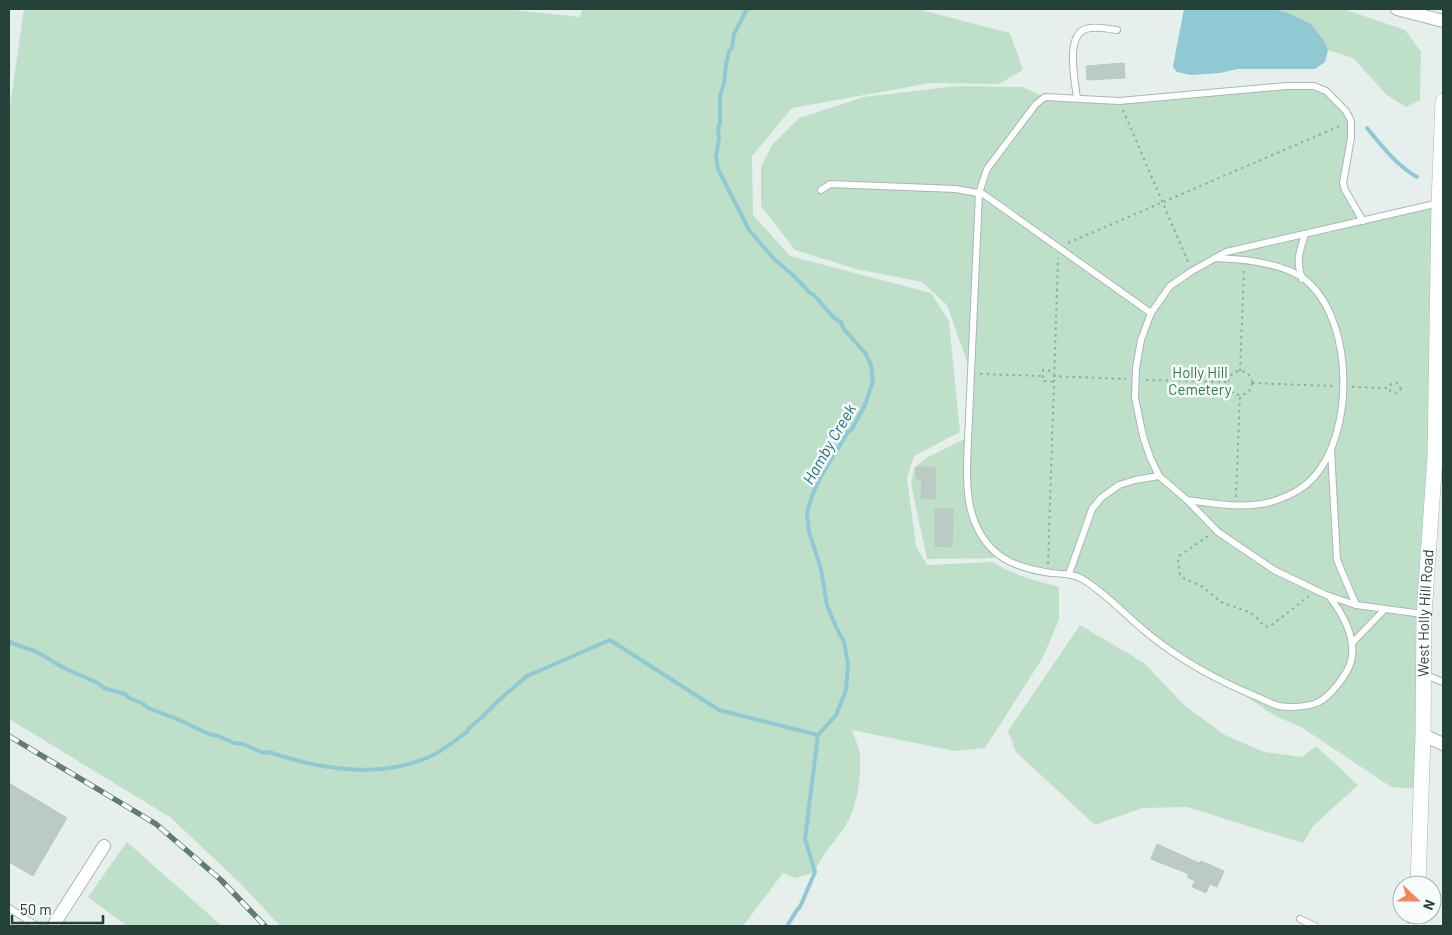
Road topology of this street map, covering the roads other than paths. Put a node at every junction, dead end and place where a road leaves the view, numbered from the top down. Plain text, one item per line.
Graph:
1 (1397, 9) edge
2 (1443, 21) edge
3 (1117, 30) dead end
4 (1077, 98) junction
5 (1443, 101) edge
6 (821, 190) dead end
7 (979, 193) junction
8 (1439, 203) junction
9 (1363, 221) junction
10 (1305, 234) junction
11 (1441, 255) edge
12 (1214, 258) junction
13 (1302, 278) junction
14 (1151, 313) junction
15 (1331, 447) junction
16 (1439, 459) edge
17 (1159, 476) junction
18 (1187, 500) junction
19 (1069, 574) junction
20 (1330, 596) junction
21 (1356, 605) junction
22 (1384, 610) junction
23 (1424, 615) junction
24 (1353, 642) junction
25 (1424, 674) junction
26 (1443, 682) edge
27 (1423, 735) junction
28 (1443, 744) edge
29 (104, 846) dead end
30 (1418, 875) edge
31 (9, 908) edge
32 (1300, 919) dead end
33 (37, 926) edge
34 (53, 926) edge
35 (1316, 926) edge

1 - 2 street
3 - 4 lane
4 - 7 lane
4 - 9 lane
5 - 8 street, West Holly Hill Road
6 - 7 lane
7 - 14 lane
7 - 19 lane
8 - 9 lane
8 - 11 street, West Holly Hill Road
9 - 10 lane
10 - 12 lane
10 - 13 lane
11 - 16 street, West Holly Hill Road
12 - 13 lane
12 - 14 lane
13 - 15 lane
14 - 17 lane
15 - 18 lane
15 - 21 lane
16 - 23 street, West Holly Hill Road
17 - 18 lane
17 - 19 lane
18 - 20 lane
19 - 24 lane
20 - 21 lane
20 - 24 lane
21 - 22 lane
22 - 23 lane
22 - 24 lane
23 - 25 street, West Holly Hill Road
25 - 26 lane
25 - 27 street, West Holly Hill Road
27 - 28 street
27 - 30 street, West Holly Hill Road
29 - 34 street
31 - 33 lane
32 - 35 lane

